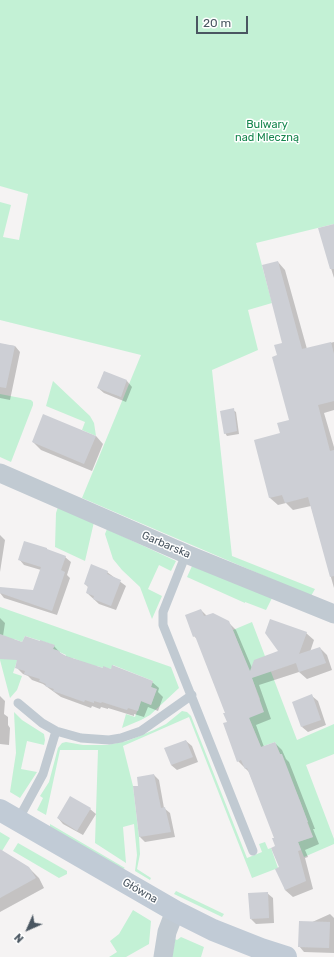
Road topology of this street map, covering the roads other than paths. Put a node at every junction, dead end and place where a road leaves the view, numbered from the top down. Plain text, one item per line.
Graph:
1 (0, 473) edge
2 (186, 554) junction
3 (334, 614) edge
4 (192, 695) junction
5 (18, 704) dead end
6 (56, 731) junction
7 (9, 815) edge
8 (254, 851) dead end
9 (175, 911) junction
10 (163, 957) edge
11 (286, 957) edge

1 - 2 street, Garbarska
2 - 3 street, Garbarska
2 - 4 lane
4 - 6 lane
4 - 8 lane
5 - 6 lane
6 - 7 lane
7 - 9 street, Główna
9 - 10 street
9 - 11 street, Główna

